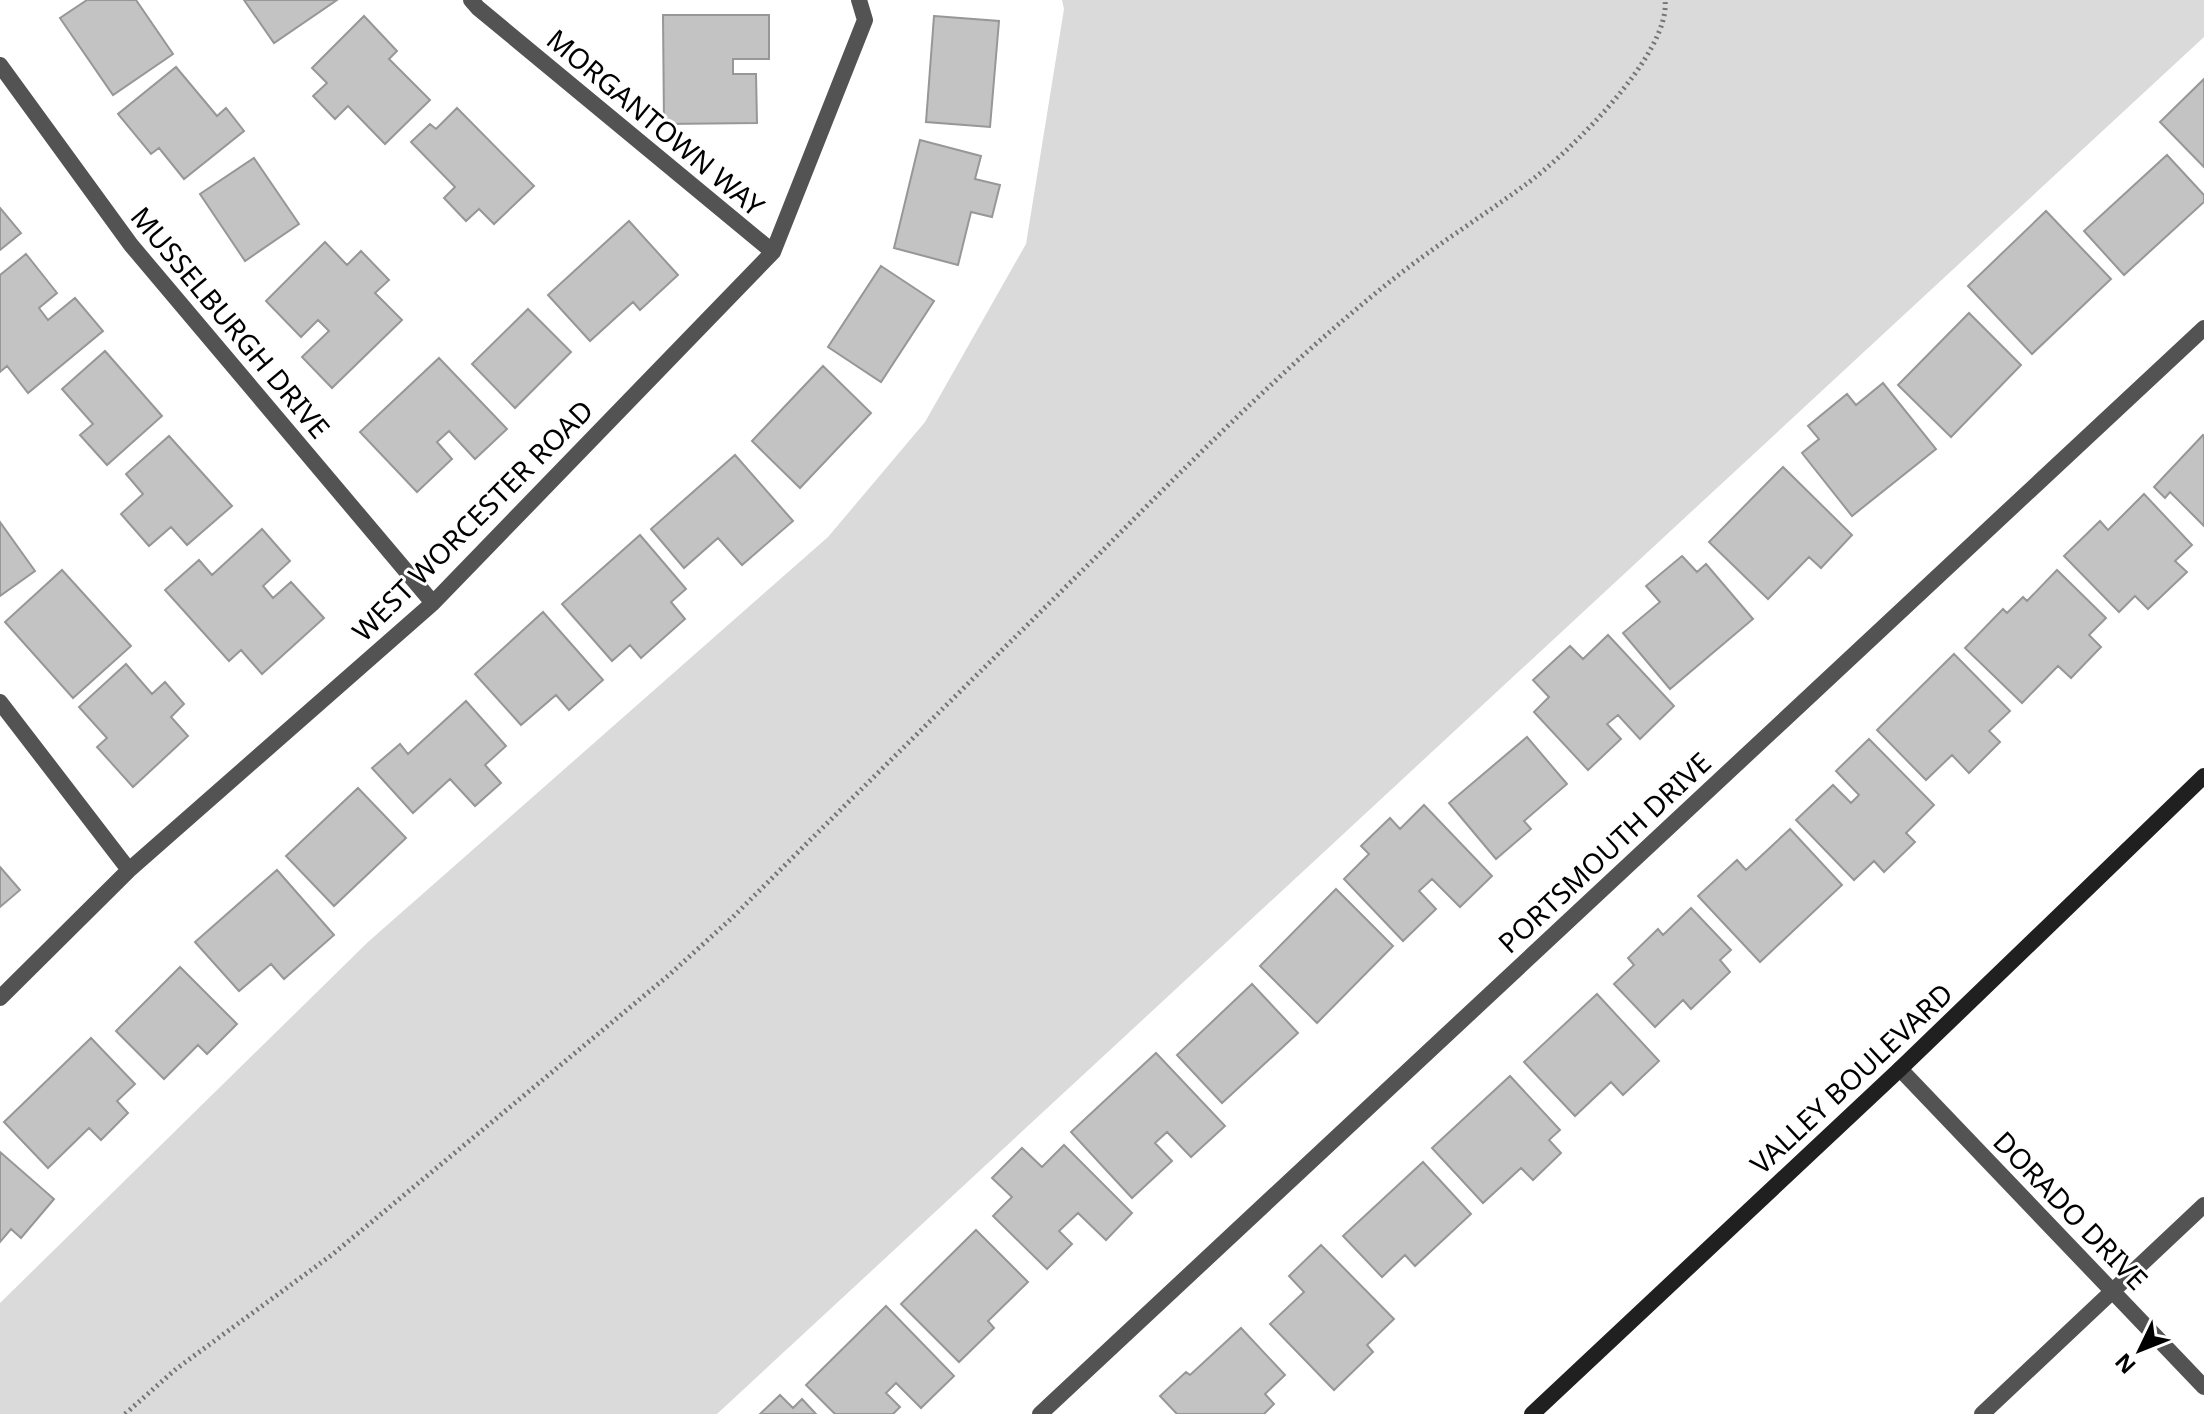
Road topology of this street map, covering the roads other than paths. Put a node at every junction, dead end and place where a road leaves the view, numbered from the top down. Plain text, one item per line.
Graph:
1 (471, 0) edge
2 (859, 0) edge
3 (0, 65) edge
4 (773, 252) junction
5 (2204, 328) edge
6 (433, 603) junction
7 (0, 702) edge
8 (2204, 776) edge
9 (129, 870) junction
10 (0, 998) edge
11 (1900, 1069) junction
12 (2204, 1205) edge
13 (2114, 1292) junction
14 (2204, 1387) edge
15 (1040, 1414) edge
16 (1532, 1414) edge
17 (1982, 1414) edge

1 - 4 street, MORGANTOWN WAY
2 - 4 street, WEST WORCESTER ROAD
3 - 6 street, MUSSELBURGH DRIVE
4 - 6 street, WEST WORCESTER ROAD
5 - 15 street, PORTSMOUTH DRIVE
6 - 9 street, WEST WORCESTER ROAD
7 - 9 street
8 - 11 street, VALLEY BOULEVARD
9 - 10 street, WEST WORCESTER ROAD
11 - 13 street, DORADO DRIVE
11 - 16 street, VALLEY BOULEVARD
12 - 13 street
13 - 14 street, DORADO DRIVE
13 - 17 street

